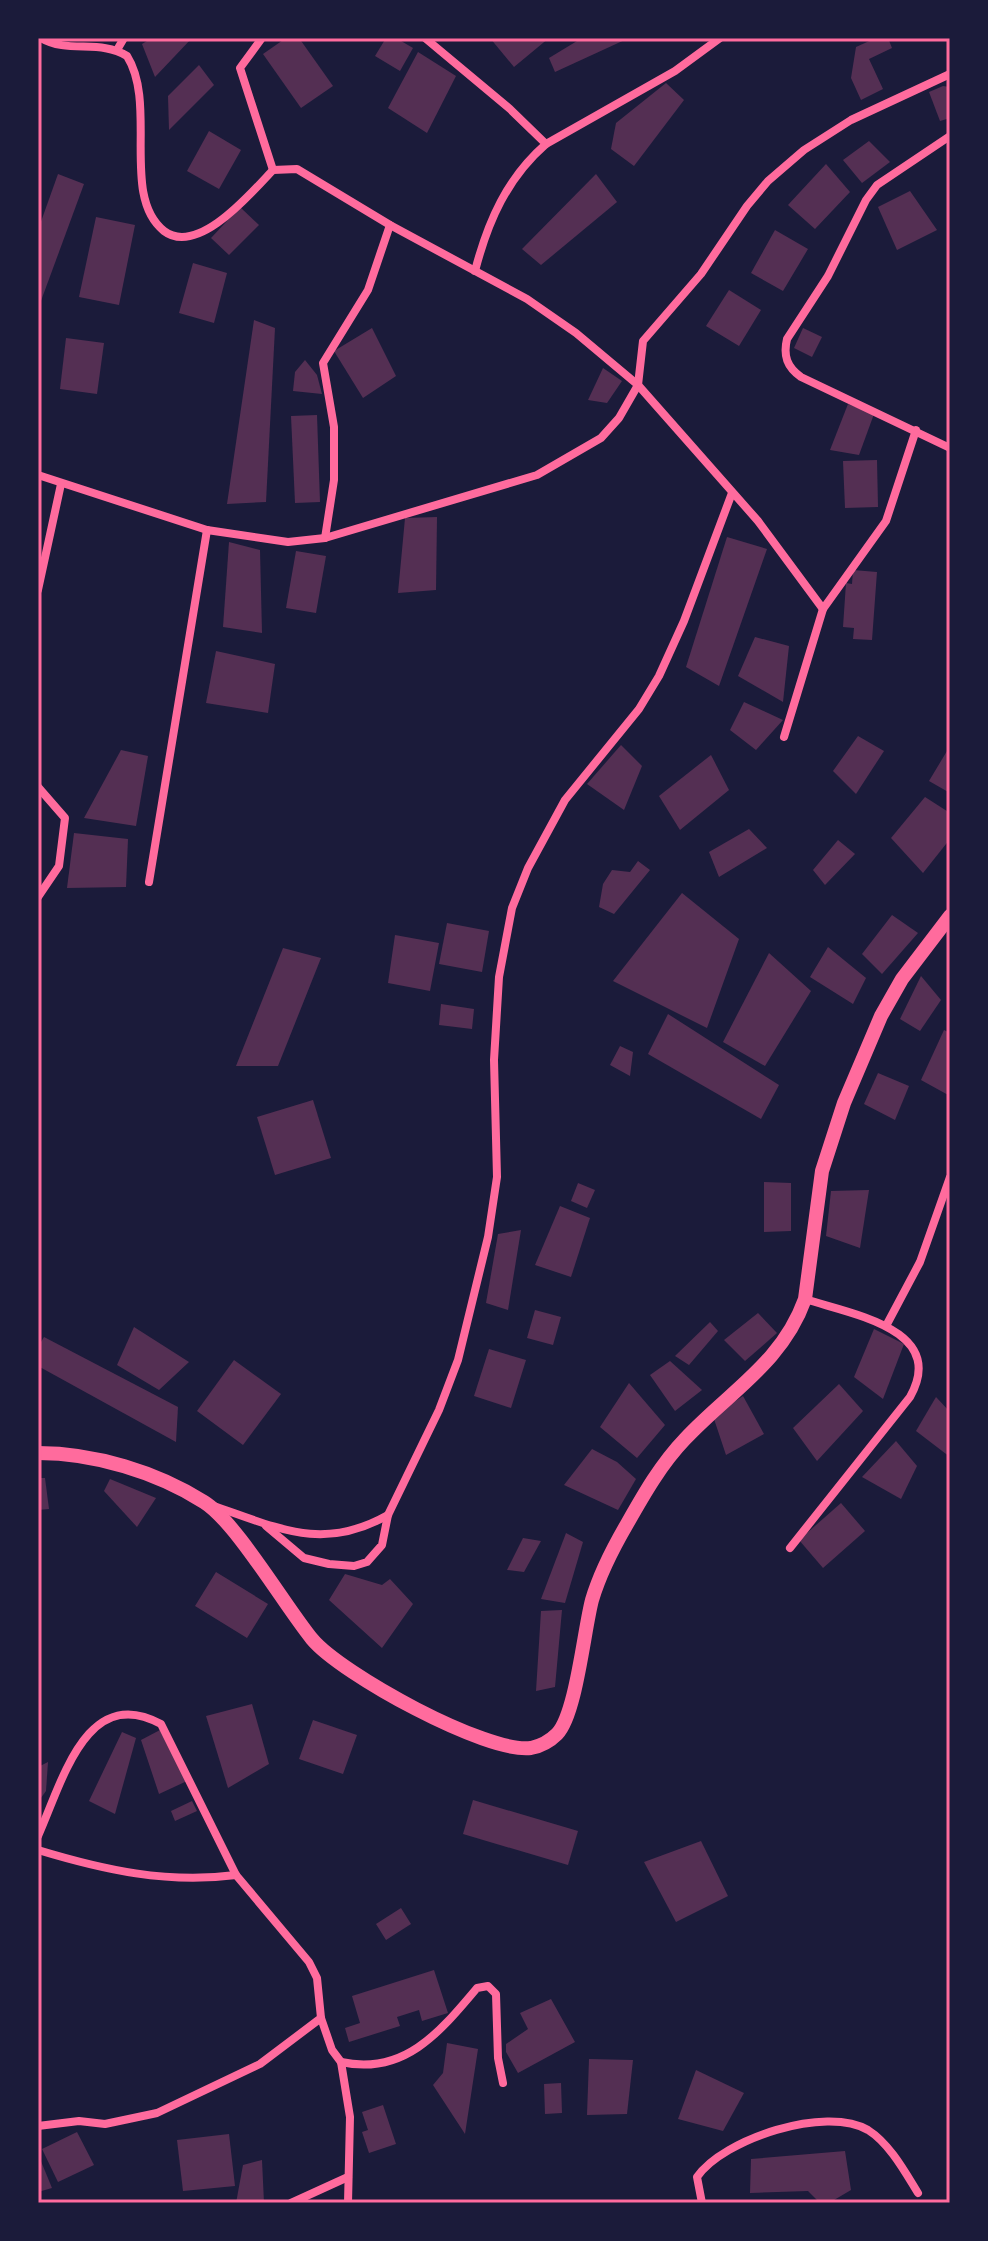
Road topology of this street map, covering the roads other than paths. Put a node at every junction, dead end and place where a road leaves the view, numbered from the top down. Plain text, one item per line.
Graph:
1 (41, 38) edge
2 (124, 38) edge
3 (262, 38) edge
4 (425, 38) edge
5 (720, 38) edge
6 (117, 50) junction
7 (950, 74) edge
8 (950, 136) edge
9 (546, 144) junction
10 (273, 170) junction
11 (390, 225) junction
12 (475, 271) junction
13 (638, 385) junction
14 (916, 430) junction
15 (950, 448) edge
16 (38, 475) edge
17 (61, 484) junction
18 (732, 493) junction
19 (207, 530) junction
20 (325, 538) junction
21 (38, 590) edge
22 (823, 609) junction
23 (784, 737) dead end
24 (38, 787) edge
25 (149, 882) dead end
26 (38, 897) edge
27 (949, 918) edge
28 (950, 1177) edge
29 (805, 1299) junction
30 (886, 1326) junction
31 (38, 1453) edge
32 (207, 1503) junction
33 (388, 1515) junction
34 (266, 1526) junction
35 (790, 1548) dead end
36 (38, 1836) edge
37 (38, 1850) edge
38 (236, 1875) junction
39 (321, 2018) junction
40 (341, 2062) junction
41 (503, 2083) dead end
42 (38, 2126) edge
43 (348, 2177) junction
44 (918, 2193) dead end
45 (291, 2203) edge
46 (348, 2203) edge
47 (702, 2203) edge

1 - 6 street
2 - 6 street
3 - 10 street
4 - 9 street
5 - 9 street
6 - 10 street
7 - 13 street
8 - 14 street
9 - 12 street
10 - 11 street
11 - 12 street
11 - 20 street
12 - 13 street
13 - 18 street
13 - 20 street
14 - 15 street
14 - 22 street
16 - 17 street
17 - 19 street
17 - 21 street
18 - 22 street
18 - 33 street
19 - 20 street
19 - 25 street
22 - 23 street
24 - 26 street
27 - 29 street
28 - 30 street
29 - 30 street
29 - 32 street
30 - 35 street
31 - 32 street
32 - 34 street
33 - 34 street
33 - 34 street
36 - 38 street
37 - 38 street
38 - 39 street
39 - 40 street
39 - 42 street
40 - 41 street
40 - 43 street
43 - 45 street
43 - 46 street
44 - 47 street

